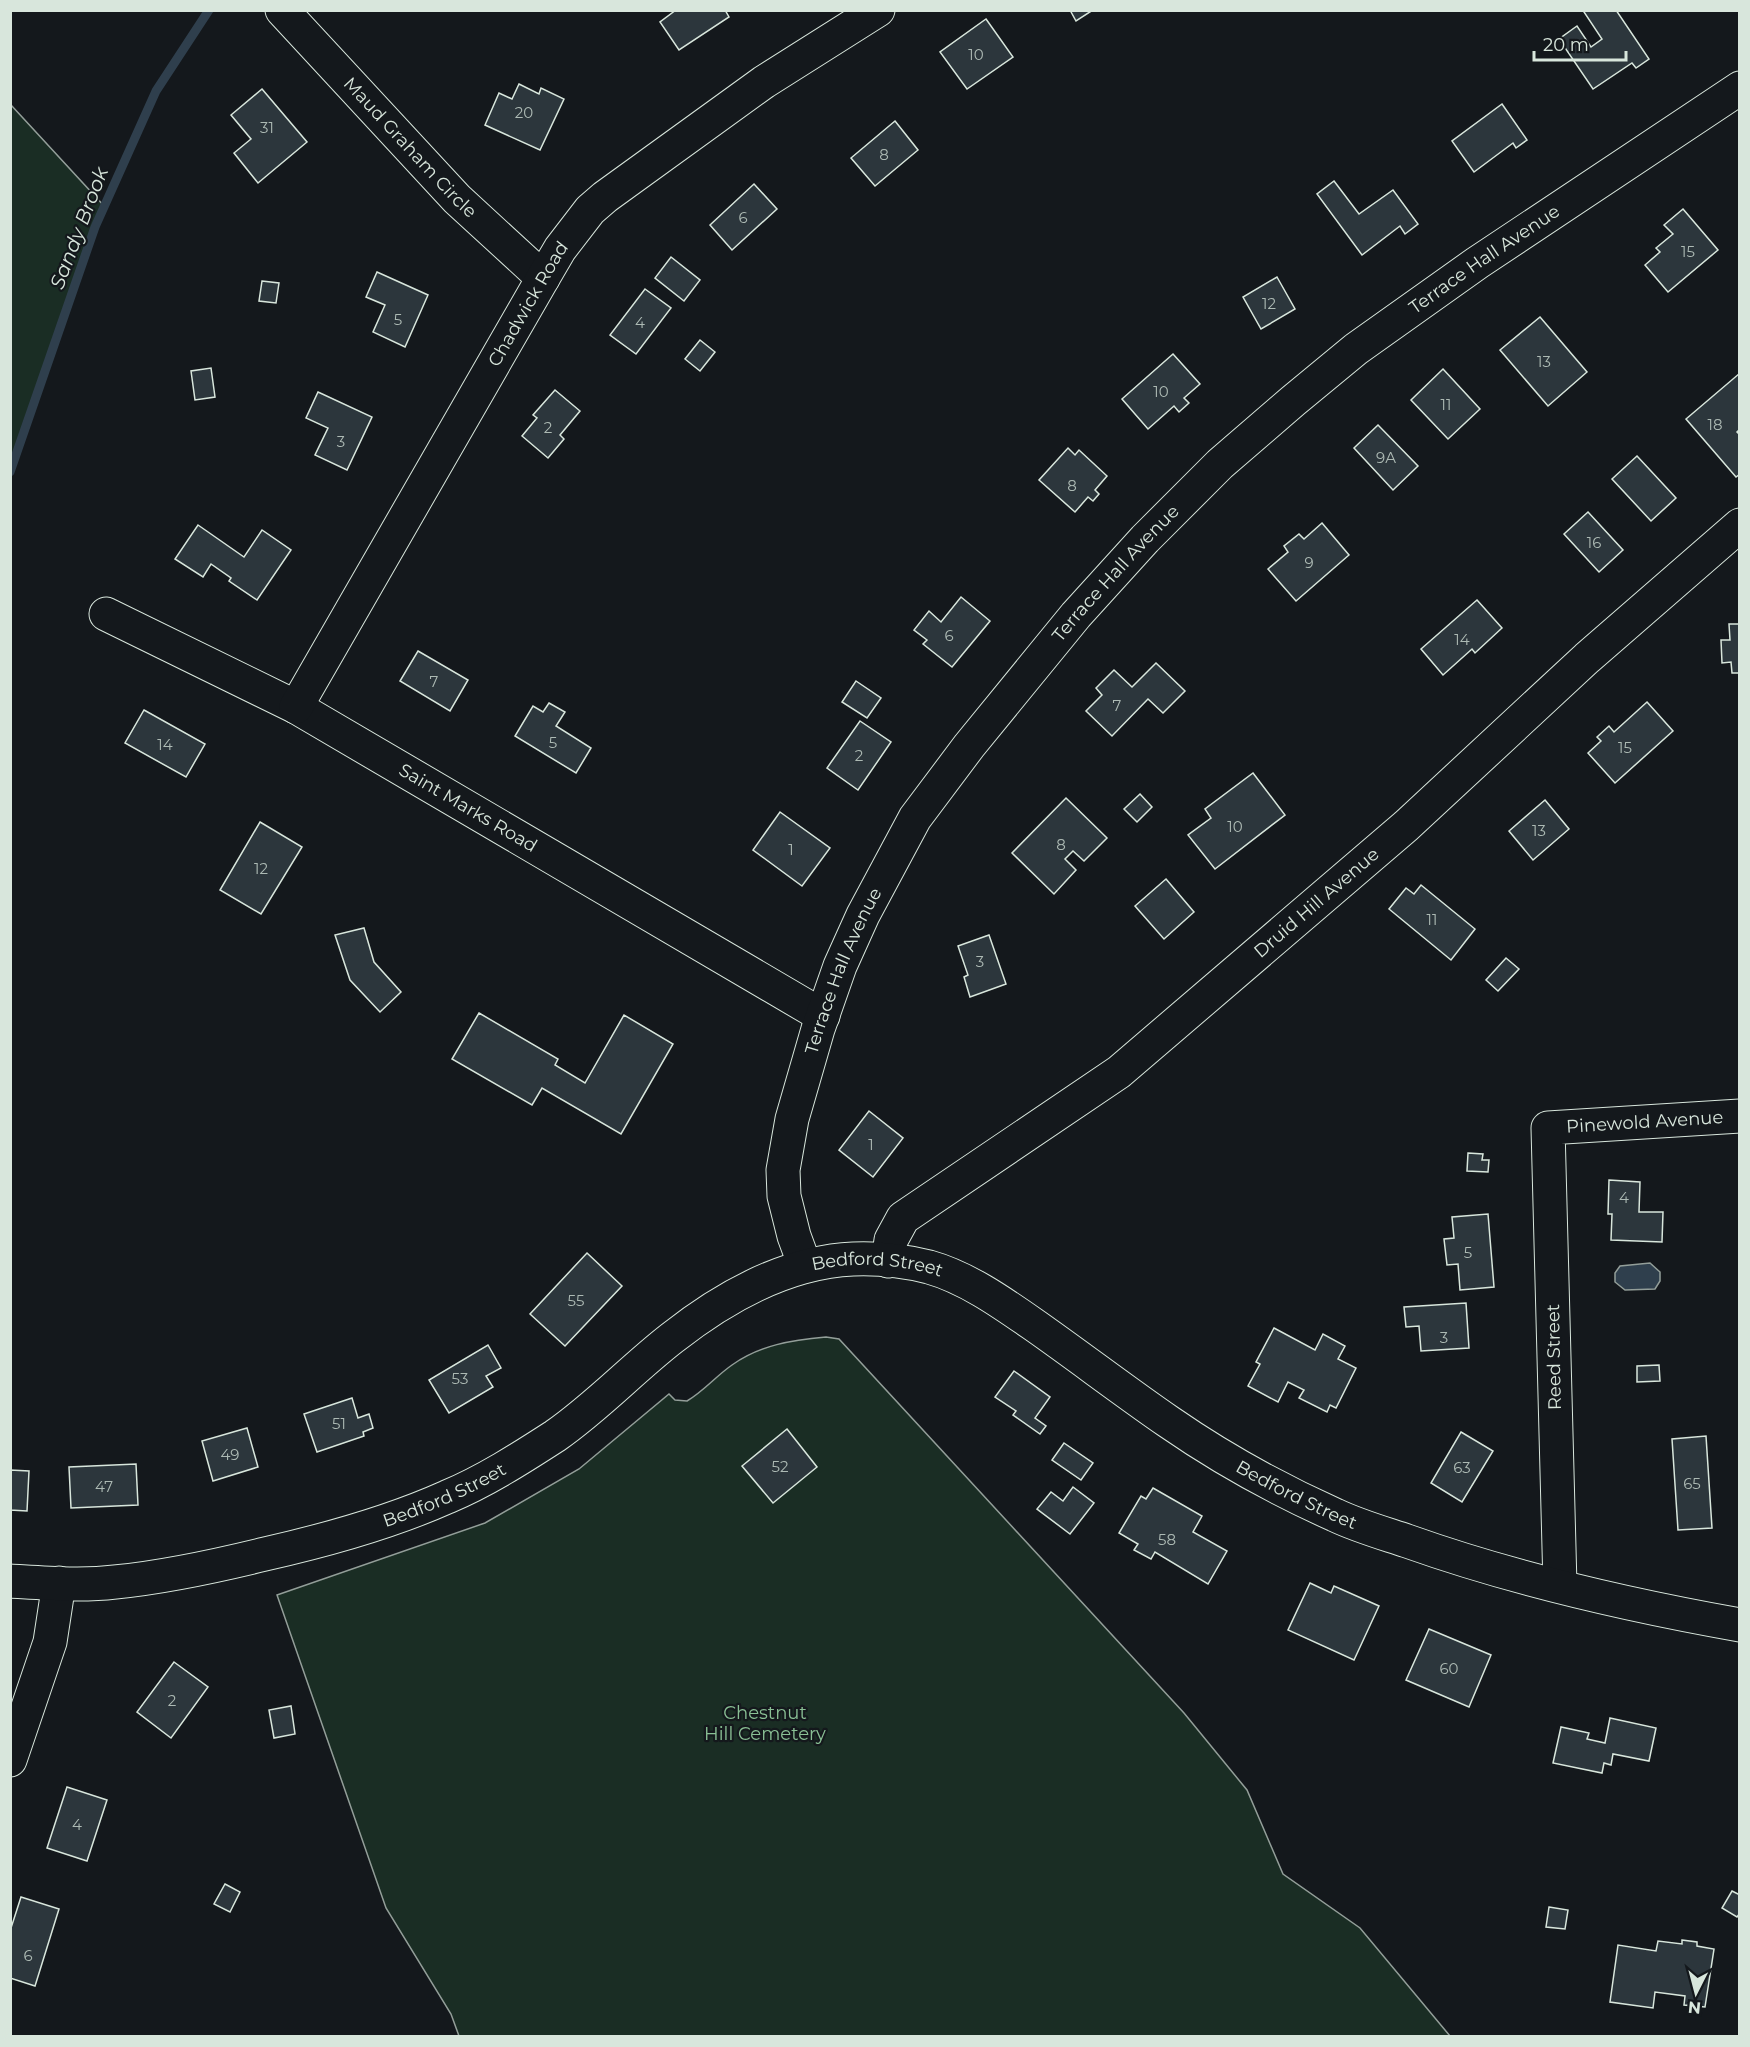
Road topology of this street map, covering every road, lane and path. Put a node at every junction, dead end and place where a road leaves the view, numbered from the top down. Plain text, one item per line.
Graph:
1 (282, 10) edge
2 (860, 16) edge
3 (1740, 88) edge
4 (543, 278) junction
5 (1740, 525) edge
6 (106, 614) dead end
7 (296, 706) junction
8 (823, 1016) junction
9 (1740, 1116) edge
10 (1548, 1128) joint
11 (888, 1261) junction
12 (805, 1266) junction
13 (10, 1581) edge
14 (59, 1583) junction
15 (1560, 1586) junction
16 (1740, 1626) edge
17 (10, 1760) edge

1 - 4 street, Maud Graham Circle
2 - 4 street, Chadwick Road
3 - 8 street, Terrace Hall Avenue
4 - 7 street, Chadwick Road
5 - 11 street, Druid Hill Avenue
6 - 7 street, Saint Marks Road
7 - 8 street, Saint Marks Road
8 - 12 street, Terrace Hall Avenue
9 - 10 street, Pinewold Avenue
10 - 15 street, Reed Street
11 - 12 street, Bedford Street
11 - 15 street, Bedford Street
12 - 14 street, Bedford Street
13 - 14 street, Bedford Street
14 - 17 street
15 - 16 street, Bedford Street

